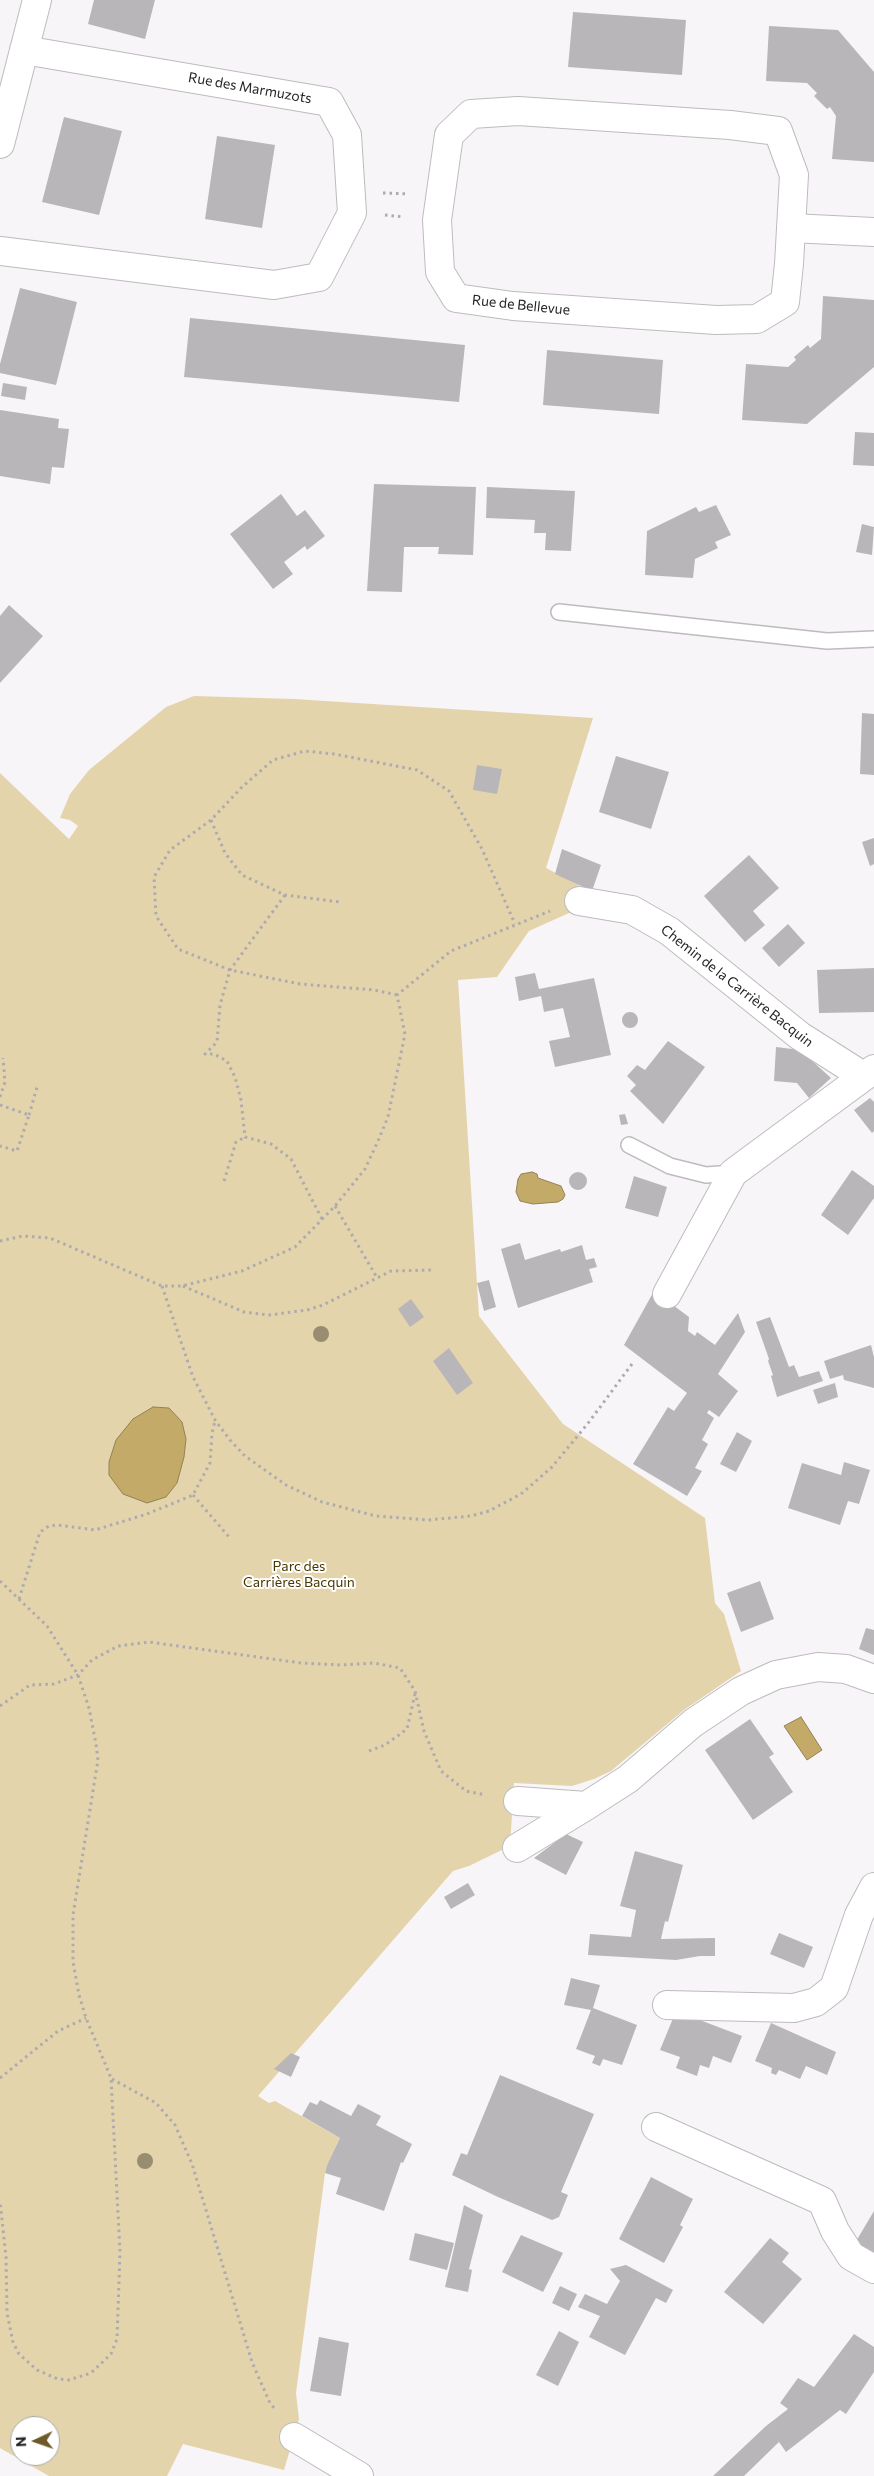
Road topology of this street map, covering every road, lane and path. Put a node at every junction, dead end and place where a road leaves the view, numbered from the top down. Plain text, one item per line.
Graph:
1 (37, 0) edge
2 (24, 50) junction
3 (0, 144) edge
4 (352, 202) junction
5 (439, 208) junction
6 (790, 228) junction
7 (874, 232) edge
8 (0, 251) edge
9 (559, 612) dead end
10 (874, 639) edge
11 (211, 820) junction
12 (285, 895) junction
13 (579, 900) joint
14 (340, 902) dead end
15 (516, 924) junction
16 (230, 970) junction
17 (396, 995) junction
18 (3, 1058) dead end
19 (868, 1072) edge
20 (37, 1087) dead end
21 (0, 1097) edge
22 (0, 1105) edge
23 (29, 1114) junction
24 (244, 1137) junction
25 (629, 1145) dead end
26 (0, 1146) edge
27 (733, 1173) junction
28 (224, 1181) dead end
29 (335, 1206) junction
30 (322, 1219) junction
31 (0, 1241) edge
32 (432, 1270) dead end
33 (376, 1276) junction
34 (162, 1286) junction
35 (182, 1286) junction
36 (667, 1294) dead end
37 (632, 1364) dead end
38 (215, 1420) junction
39 (193, 1495) junction
40 (229, 1537) dead end
41 (0, 1581) edge
42 (18, 1599) junction
43 (78, 1675) junction
44 (874, 1679) edge
45 (415, 1691) junction
46 (0, 1706) edge
47 (369, 1751) dead end
48 (518, 1801) joint
49 (586, 1806) junction
50 (517, 1848) dead end
51 (874, 1886) edge
52 (666, 2005) dead end
53 (86, 2018) junction
54 (0, 2078) edge
55 (111, 2078) junction
56 (656, 2127) dead end
57 (0, 2201) edge
58 (874, 2270) edge
59 (294, 2437) joint
60 (359, 2476) edge

1 - 2 street
2 - 3 street
2 - 4 street, Rue des Marmuzots
4 - 5 path
4 - 5 path
4 - 8 street
5 - 6 street, Rue de Bellevue
5 - 6 street, Rue de Bellevue
6 - 7 street
9 - 10 lane
11 - 12 path
11 - 15 path
11 - 16 path
12 - 14 path
12 - 16 path
13 - 15 path
13 - 19 street, Chemin de la Carrière Bacquin
15 - 17 path
16 - 17 path
16 - 24 path
17 - 29 path
18 - 21 path
19 - 27 street, Chemin de la Carrière Bacquin
20 - 23 path
22 - 23 path
23 - 26 path
24 - 28 path
24 - 30 path
25 - 27 lane
27 - 36 street, Chemin de la Carrière Bacquin
29 - 30 path
29 - 33 path
30 - 35 path
31 - 34 path
32 - 33 path
33 - 35 path
34 - 35 path
34 - 38 path
37 - 38 path
38 - 39 path
39 - 40 path
39 - 42 path
41 - 42 path
42 - 43 path
43 - 45 path
43 - 46 path
43 - 53 path
44 - 49 street
45 - 47 path
45 - 48 path
48 - 49 street
49 - 50 street
51 - 52 street
53 - 54 path
53 - 55 path
55 - 57 path
55 - 59 path
56 - 58 street
59 - 60 street

